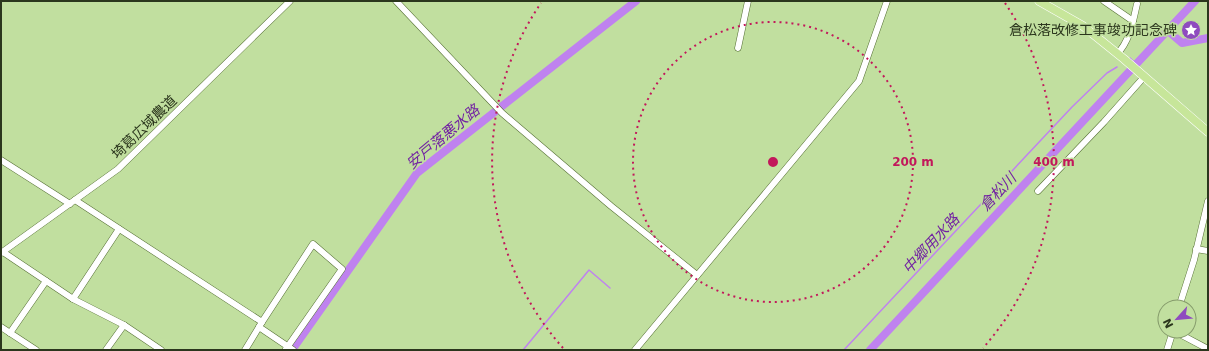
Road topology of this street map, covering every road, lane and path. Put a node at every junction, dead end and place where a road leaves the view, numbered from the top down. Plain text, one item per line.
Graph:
1 (290, 1) edge
2 (396, 1) edge
3 (748, 1) edge
4 (887, 1) edge
5 (1039, 1) edge
6 (1104, 1) edge
7 (1136, 4) dead end
8 (1133, 21) junction
9 (738, 48) dead end
10 (1117, 54) junction
11 (1144, 77) junction
12 (1208, 132) edge
13 (1, 160) edge
14 (1038, 191) dead end
15 (75, 200) junction
16 (1208, 201) edge
17 (70, 204) junction
18 (119, 229) junction
19 (1196, 249) junction
20 (1208, 251) edge
21 (2, 253) edge
22 (697, 275) junction
23 (46, 281) junction
24 (73, 299) junction
25 (1181, 299) edge
26 (260, 325) junction
27 (124, 326) junction
28 (1, 327) edge
29 (10, 333) junction
30 (1170, 339) edge
31 (1189, 339) edge
32 (289, 348) edge
33 (158, 349) edge
34 (1208, 349) edge
35 (36, 350) edge
36 (106, 350) edge
37 (245, 350) edge
38 (635, 350) edge
39 (1167, 350) edge

1 - 15 street, 埼葛広域農道
2 - 22 street
3 - 9 street
4 - 22 street
5 - 10 main road
6 - 8 street
7 - 8 street
8 - 10 street
10 - 11 main road
11 - 12 main road
11 - 14 street
13 - 17 street
15 - 17 street, 埼葛広域農道
15 - 18 street
16 - 19 street
17 - 21 street, 埼葛広域農道
18 - 24 street
18 - 26 street
19 - 20 street
19 - 25 street
21 - 23 street
22 - 38 street
23 - 24 street
23 - 29 street
24 - 27 street
26 - 32 street
26 - 32 street
26 - 37 street
27 - 33 street
27 - 36 street
28 - 29 street
29 - 35 street
30 - 39 street
31 - 34 street

